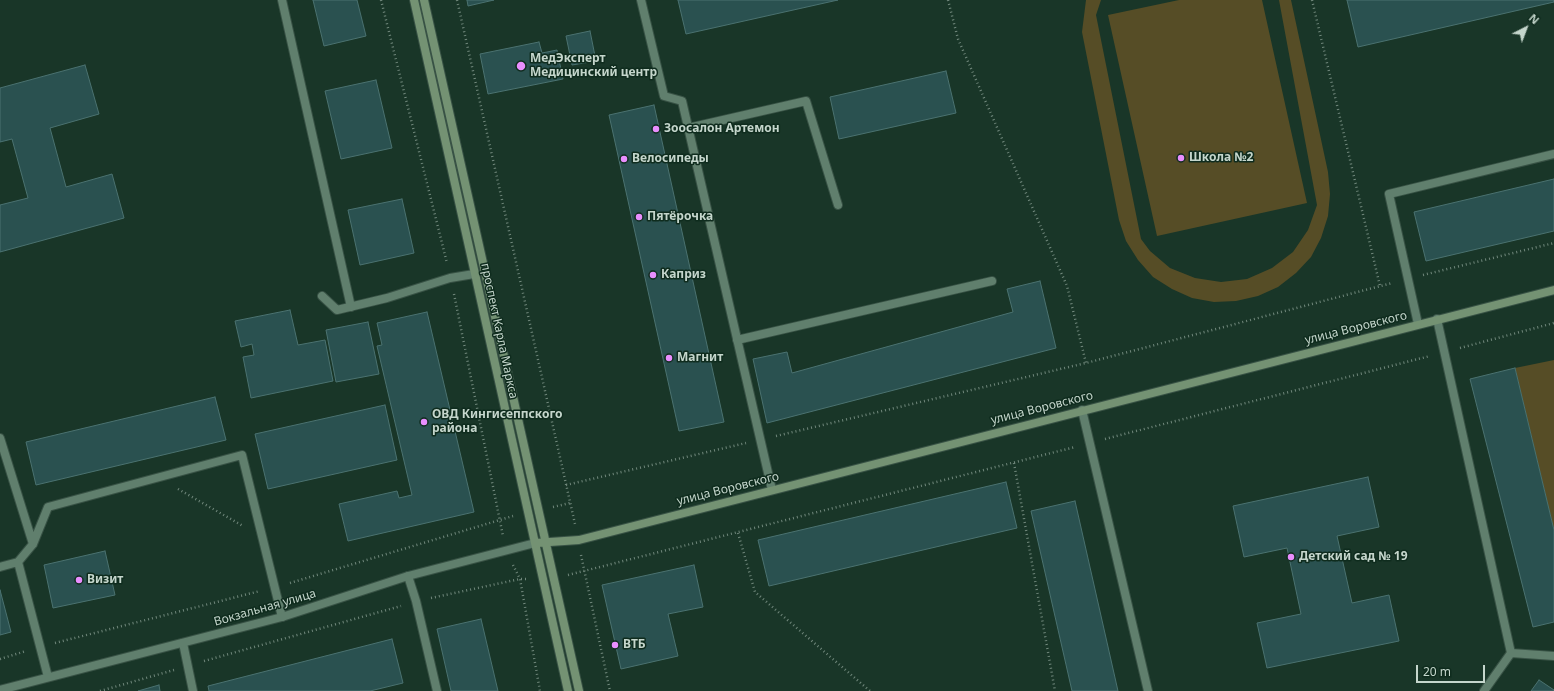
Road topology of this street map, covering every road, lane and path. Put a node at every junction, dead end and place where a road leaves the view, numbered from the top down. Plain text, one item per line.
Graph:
1 (282, 0) edge
2 (381, 0) edge
3 (414, 0) edge
4 (424, 0) edge
5 (457, 0) edge
6 (641, 0) edge
7 (948, 0) edge
8 (1312, 0) edge
9 (688, 128) junction
10 (1554, 154) edge
11 (838, 205) dead end
12 (1554, 243) edge
13 (474, 274) junction
14 (450, 278) junction
15 (1408, 279) junction
16 (992, 281) dead end
17 (1380, 286) junction
18 (1554, 290) edge
19 (322, 296) dead end
20 (351, 307) junction
21 (1437, 319) junction
22 (1554, 323) edge
23 (1418, 324) junction
24 (737, 340) junction
25 (1444, 352) junction
26 (1086, 363) junction
27 (1082, 410) junction
28 (0, 438) edge
29 (760, 440) junction
30 (1089, 443) junction
31 (1014, 462) junction
32 (158, 478) junction
33 (566, 485) junction
34 (772, 490) junction
35 (570, 503) junction
36 (537, 510) junction
37 (527, 513) junction
38 (500, 520) junction
39 (738, 533) junction
40 (262, 537) junction
41 (578, 540) junction
42 (546, 542) junction
43 (535, 543) junction
44 (33, 544) junction
45 (506, 551) junction
46 (18, 562) junction
47 (0, 567) edge
48 (585, 572) junction
49 (408, 576) junction
50 (554, 578) junction
51 (520, 579) junction
52 (544, 580) junction
53 (275, 588) junction
54 (416, 601) junction
55 (282, 617) junction
56 (183, 642) junction
57 (41, 647) junction
58 (1511, 653) junction
59 (1554, 656) edge
60 (0, 659) edge
61 (188, 666) junction
62 (48, 678) junction
63 (27, 687) edge
64 (0, 690) edge
65 (869, 690) edge
66 (100, 691) edge
67 (193, 691) edge
68 (437, 691) edge
69 (540, 691) edge
70 (568, 691) edge
71 (579, 691) edge
72 (610, 691) edge
73 (1056, 691) edge
74 (1148, 691) edge
75 (1484, 691) edge

1 - 20 street
2 - 14 path
3 - 13 main road, проспект Карла Маркса
4 - 36 main road
5 - 33 path
6 - 9 street
7 - 26 path
8 - 17 path
9 - 11 street
9 - 24 street
10 - 15 street
12 - 15 path
13 - 14 street
13 - 37 main road, проспект Карла Маркса
14 - 20 street
14 - 38 path
15 - 17 path
15 - 23 street
16 - 24 street
17 - 26 path
18 - 21 main road, улица Воровского
19 - 20 street
21 - 23 main road, улица Воровского
21 - 25 street
22 - 25 path
23 - 27 main road, улица Воровского
24 - 29 street
25 - 30 path
25 - 58 street
26 - 29 path
27 - 30 street
27 - 34 main road, улица Воровского
28 - 44 street
29 - 33 path
29 - 34 street
30 - 31 path
30 - 74 street
31 - 39 path
31 - 73 path
32 - 40 path
32 - 40 street
32 - 44 street
33 - 35 path
34 - 41 main road, улица Воровского
35 - 36 path
35 - 41 path
36 - 42 main road
37 - 38 path
37 - 43 main road, проспект Карла Маркса
38 - 45 path
38 - 53 path
39 - 48 path
39 - 65 path
40 - 53 street
41 - 42 main road, улица Воровского
41 - 48 path
42 - 43 main road, улица Воровского
42 - 50 main road
43 - 45 street, Вокзальная улица
43 - 52 main road, проспект Карла Маркса
44 - 46 street
45 - 49 street, Вокзальная улица
45 - 51 path
46 - 47 street
46 - 57 street
48 - 50 path
48 - 72 path
49 - 54 street
49 - 55 street, Вокзальная улица
50 - 71 main road
51 - 52 path
51 - 54 path
51 - 69 path
52 - 70 main road, проспект Карла Маркса
53 - 55 street
53 - 57 path
54 - 61 path
54 - 68 street
55 - 56 street, Вокзальная улица
56 - 61 street
56 - 62 street, Вокзальная улица
57 - 60 path
57 - 62 street
58 - 59 street
58 - 75 street
61 - 66 path
61 - 67 street
62 - 63 street, Вокзальная улица
63 - 64 street, Вокзальная улица

